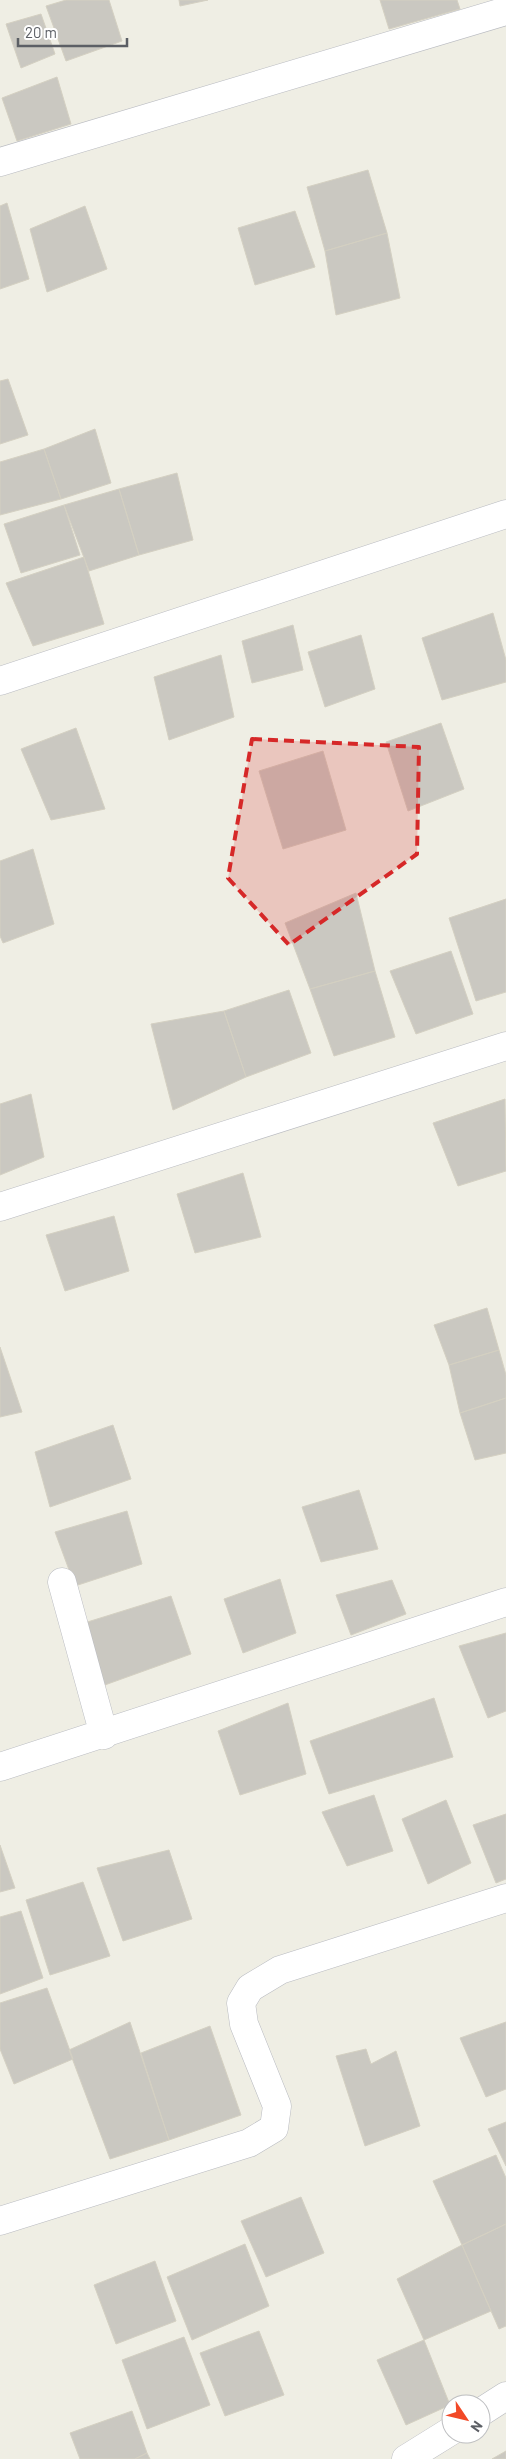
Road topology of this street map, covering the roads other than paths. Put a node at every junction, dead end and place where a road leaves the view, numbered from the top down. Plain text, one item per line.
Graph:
1 (506, 10) edge
2 (0, 162) edge
3 (506, 514) edge
4 (0, 681) edge
5 (506, 1046) edge
6 (0, 1207) edge
7 (62, 1582) dead end
8 (506, 1602) edge
9 (104, 1734) junction
10 (0, 1768) edge
11 (506, 1898) edge
12 (0, 2221) edge
13 (506, 2396) edge
14 (491, 2406) edge
15 (441, 2437) edge
16 (406, 2459) edge

1 - 2 street
3 - 4 street
5 - 6 street
7 - 9 street
8 - 9 street
9 - 10 street
11 - 12 street
13 - 14 street
15 - 16 street

